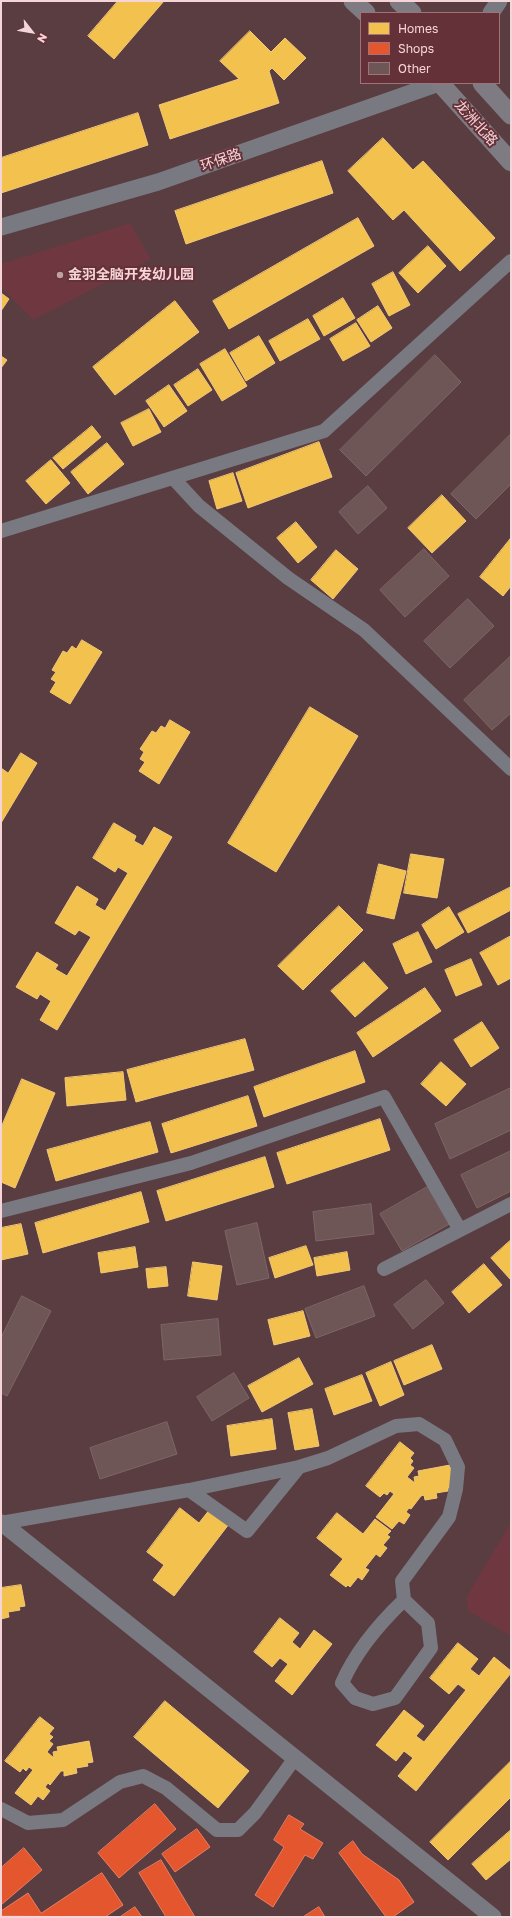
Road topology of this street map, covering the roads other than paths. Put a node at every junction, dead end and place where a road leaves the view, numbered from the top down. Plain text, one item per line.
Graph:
1 (353, 1) edge
2 (399, 1) edge
3 (499, 1) edge
4 (365, 12) edge
5 (411, 12) edge
6 (492, 12) edge
7 (437, 84) edge
8 (441, 84) edge
9 (483, 84) edge
10 (511, 115) edge
11 (511, 162) edge
12 (1, 227) edge
13 (511, 261) edge
14 (174, 479) junction
15 (1, 531) edge
16 (511, 769) edge
17 (511, 1204) edge
18 (1, 1210) edge
19 (460, 1230) junction
20 (384, 1269) dead end
21 (298, 1467) junction
22 (189, 1490) junction
23 (2, 1523) edge
24 (404, 1600) junction
25 (295, 1758) junction
26 (1, 1809) edge
27 (494, 1917) edge

1 - 4 main road
2 - 5 main road
3 - 6 street
7 - 12 street, 环保路
8 - 11 main road, 龙洲北路
9 - 10 main road
13 - 14 street
14 - 15 street
14 - 16 street
17 - 19 street
18 - 19 street
19 - 20 street
21 - 22 street
21 - 22 street
21 - 24 street
22 - 23 street
23 - 25 street
24 - 24 street
25 - 26 street
25 - 27 street

